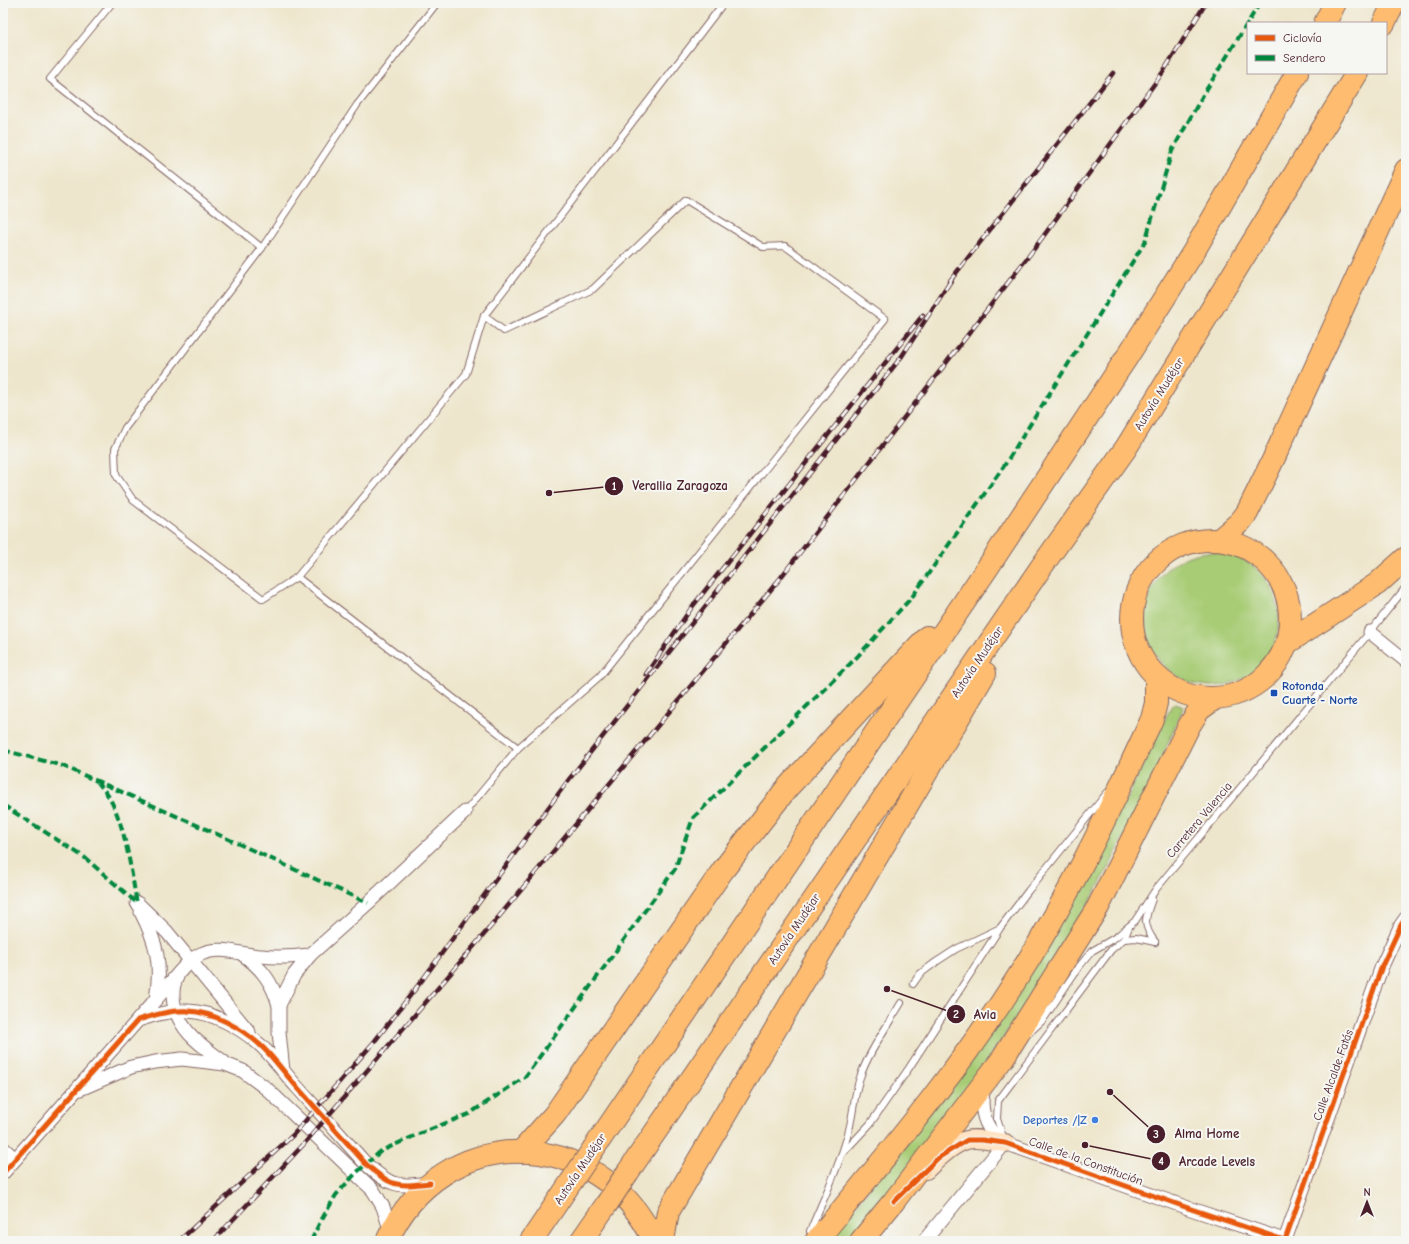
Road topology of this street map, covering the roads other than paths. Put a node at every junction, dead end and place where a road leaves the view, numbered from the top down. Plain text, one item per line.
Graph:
1 (112, 3) edge
2 (437, 3) edge
3 (721, 3) edge
4 (1335, 3) edge
5 (1394, 3) edge
6 (1326, 22) edge
7 (1384, 22) edge
8 (1297, 74) edge
9 (1356, 74) edge
10 (1406, 170) edge
11 (262, 248) junction
12 (484, 316) junction
13 (1126, 448) junction
14 (1219, 540) junction
15 (1406, 558) edge
16 (986, 570) junction
17 (297, 577) junction
18 (1406, 587) edge
19 (1370, 632) junction
20 (1287, 643) junction
21 (1406, 661) edge
22 (1156, 677) junction
23 (1214, 699) junction
24 (518, 748) junction
25 (1130, 764) junction
26 (465, 812) joint
27 (1156, 889) junction
28 (1406, 918) edge
29 (1129, 925) junction
30 (1000, 928) junction
31 (1124, 939) junction
32 (239, 952) junction
33 (310, 955) junction
34 (191, 961) junction
35 (178, 974) junction
36 (913, 984) dead end
37 (156, 999) junction
38 (901, 1003) dead end
39 (279, 1005) junction
40 (176, 1011) junction
41 (138, 1020) junction
42 (1026, 1036) dead end
43 (1020, 1042) dead end
44 (259, 1044) junction
45 (1003, 1058) junction
46 (225, 1064) junction
47 (283, 1071) junction
48 (985, 1081) junction
49 (76, 1091) junction
50 (1005, 1143) junction
51 (3, 1148) edge
52 (521, 1152) junction
53 (842, 1154) junction
54 (15, 1159) junction
55 (3, 1173) edge
56 (430, 1183) junction
57 (894, 1201) junction
58 (389, 1236) edge
59 (809, 1238) edge
60 (531, 1241) edge
61 (581, 1241) edge
62 (654, 1241) edge
63 (663, 1241) edge
64 (861, 1241) edge
65 (924, 1241) edge
66 (1286, 1241) edge

1 - 11 lane
2 - 11 lane
3 - 12 lane
4 - 6 highway
5 - 7 highway
8 - 16 highway, Autovía Mudéjar
9 - 13 highway, Autovía Mudéjar
10 - 14 highway
11 - 17 lane
12 - 17 lane
12 - 24 lane
13 - 61 highway, Autovía Mudéjar, bridge
13 - 63 highway
14 - 20 highway
14 - 22 highway
15 - 20 highway
16 - 52 highway
16 - 60 highway, Autovía Mudéjar, bridge
17 - 24 lane
18 - 19 lane, Carretera Valencia
19 - 21 street
19 - 27 lane, Carretera Valencia
20 - 23 highway
22 - 23 highway
22 - 25 highway
23 - 45 highway
24 - 26 lane
25 - 30 lane
25 - 59 highway
26 - 33 street
27 - 29 lane, Carretera Valencia
27 - 31 lane
28 - 66 street, Calle Alcalde Fatás
29 - 31 lane
29 - 42 lane, Carretera Valencia
30 - 36 lane
30 - 53 lane
31 - 50 lane
32 - 33 street
32 - 34 street
32 - 39 street
33 - 39 street
34 - 35 street
34 - 37 street
34 - 44 street
35 - 37 street
35 - 40 street
37 - 41 street
38 - 53 lane
39 - 47 street
40 - 41 street
40 - 44 street
40 - 46 street
41 - 49 street
43 - 45 lane
44 - 47 street
45 - 48 highway
46 - 49 street
46 - 58 street
47 - 56 street
48 - 50 street, Calle de la Constitución
48 - 57 highway
49 - 54 street
50 - 57 street, Calle de la Constitución
50 - 65 street
50 - 66 street, Calle de la Constitución
51 - 54 street
52 - 56 highway
52 - 62 highway
53 - 59 lane
54 - 55 street
56 - 58 highway
57 - 64 highway

